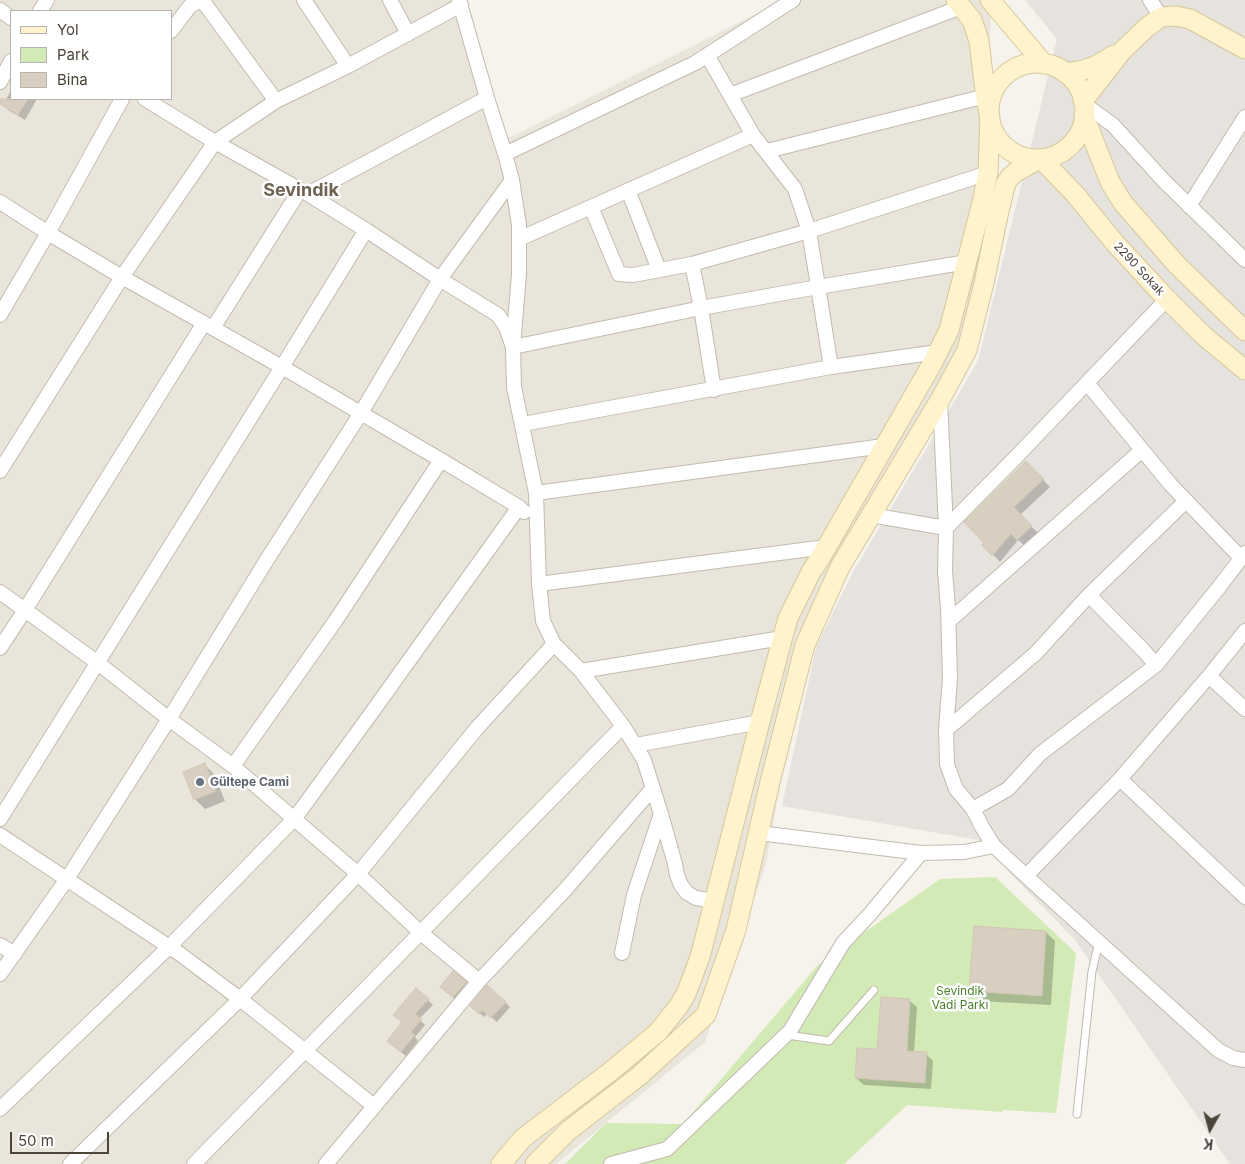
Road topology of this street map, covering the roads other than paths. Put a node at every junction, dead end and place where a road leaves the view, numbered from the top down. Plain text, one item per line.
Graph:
1 (202, 0) edge
2 (304, 0) edge
3 (390, 0) edge
4 (793, 0) edge
5 (990, 0) edge
6 (1150, 0) edge
7 (460, 3) edge
8 (959, 3) edge
9 (1161, 17) junction
10 (172, 30) edge
11 (408, 34) junction
12 (1245, 49) edge
13 (1122, 51) junction
14 (707, 56) junction
15 (10, 63) edge
16 (1044, 64) junction
17 (348, 66) junction
18 (1065, 73) junction
19 (0, 82) edge
20 (730, 95) junction
21 (986, 96) junction
22 (487, 98) junction
23 (121, 100) edge
24 (147, 100) edge
25 (276, 101) junction
26 (1084, 107) junction
27 (990, 117) junction
28 (1245, 117) edge
29 (753, 134) junction
30 (215, 142) junction
31 (767, 151) junction
32 (505, 154) junction
33 (1040, 159) junction
34 (988, 173) junction
35 (512, 180) junction
36 (628, 190) junction
37 (304, 192) junction
38 (0, 202) edge
39 (1189, 206) junction
40 (591, 207) junction
41 (366, 230) junction
42 (809, 231) junction
43 (48, 233) junction
44 (519, 239) junction
45 (1245, 260) edge
46 (967, 262) junction
47 (692, 264) junction
48 (659, 270) junction
49 (122, 277) junction
50 (440, 279) junction
51 (818, 287) junction
52 (1167, 299) junction
53 (701, 308) junction
54 (0, 315) edge
55 (208, 325) junction
56 (1245, 332) edge
57 (513, 346) junction
58 (938, 352) junction
59 (282, 367) junction
60 (831, 368) junction
61 (1245, 370) edge
62 (1087, 383) junction
63 (714, 390) junction
64 (940, 400) junction
65 (361, 413) junction
66 (523, 424) junction
67 (884, 446) junction
68 (1142, 450) junction
69 (441, 460) junction
70 (0, 471) edge
71 (536, 494) junction
72 (1186, 501) junction
73 (519, 507) junction
74 (871, 515) junction
75 (536, 522) junction
76 (946, 528) junction
77 (826, 547) junction
78 (1243, 555) edge
79 (538, 584) junction
80 (0, 592) edge
81 (1089, 595) junction
82 (26, 610) junction
83 (948, 621) junction
84 (1245, 631) edge
85 (782, 638) junction
86 (554, 644) junction
87 (0, 648) edge
88 (98, 663) junction
89 (1156, 665) junction
90 (581, 671) junction
91 (1209, 676) junction
92 (1245, 709) edge
93 (169, 719) junction
94 (760, 722) junction
95 (624, 726) junction
96 (946, 730) junction
97 (636, 745) junction
98 (233, 766) junction
99 (1120, 779) junction
100 (653, 788) junction
101 (973, 809) junction
102 (661, 814) junction
103 (295, 818) junction
104 (0, 819) edge
105 (758, 833) junction
106 (0, 835) edge
107 (994, 846) junction
108 (922, 852) junction
109 (358, 874) junction
110 (1026, 876) junction
111 (68, 879) junction
112 (1245, 897) edge
113 (715, 900) junction
114 (421, 933) junction
115 (1099, 942) junction
116 (0, 945) edge
117 (169, 947) junction
118 (15, 954) junction
119 (622, 954) dead end
120 (0, 974) edge
121 (479, 982) junction
122 (874, 990) dead end
123 (240, 999) junction
124 (787, 1035) junction
125 (306, 1051) junction
126 (1245, 1060) edge
127 (374, 1106) junction
128 (0, 1109) edge
129 (1077, 1114) dead end
130 (70, 1164) edge
131 (194, 1164) edge
132 (326, 1164) edge
133 (502, 1164) edge
134 (535, 1164) edge
135 (611, 1164) edge

1 - 10 street
1 - 25 street
2 - 17 street
3 - 11 street
4 - 14 street
5 - 16 main road
6 - 9 street
7 - 11 street
7 - 22 street
8 - 20 street
8 - 21 main road
9 - 12 main road
9 - 13 main road
11 - 17 street
13 - 18 main road
13 - 26 main road
14 - 20 street
14 - 32 street
15 - 19 street
16 - 18 main road
16 - 27 main road
17 - 25 street
18 - 26 main road
20 - 29 street
21 - 27 main road
21 - 31 street
22 - 32 street
22 - 37 street
23 - 43 street
24 - 30 street
25 - 30 street
26 - 33 main road
26 - 39 street
26 - 56 main road
27 - 33 main road
27 - 34 main road
28 - 39 street
29 - 31 street
29 - 36 street
30 - 37 street
30 - 49 street
31 - 42 street
32 - 35 street
33 - 52 main road, 2290 Sokak
33 - 64 main road
34 - 42 street
34 - 46 main road
35 - 44 street
35 - 50 street
36 - 40 street
36 - 48 street
37 - 41 street
37 - 55 street
38 - 43 street
39 - 45 street
40 - 44 street
40 - 48 street
41 - 50 street
41 - 59 street
42 - 47 street
42 - 51 street
43 - 49 street
43 - 54 street
44 - 57 street
46 - 51 street
46 - 58 main road
47 - 48 street
47 - 53 street
49 - 55 street
49 - 70 street
50 - 57 street
50 - 65 street
51 - 53 street
51 - 60 street
52 - 61 main road, 2290 Sokak
52 - 62 street
53 - 57 street
53 - 63 street
55 - 59 street
55 - 82 street
57 - 66 street
58 - 60 street
58 - 67 main road
59 - 65 street
59 - 88 street
60 - 63 street
62 - 68 street
62 - 76 street
63 - 66 street
64 - 74 main road
64 - 76 street
65 - 69 street
65 - 93 street
66 - 71 street
67 - 71 street
67 - 77 main road
68 - 72 street
68 - 83 street
69 - 73 street
69 - 98 street
71 - 75 street
72 - 78 street
72 - 81 street
73 - 75 street
73 - 103 street
74 - 76 street
74 - 105 main road
75 - 79 street
76 - 83 street
77 - 79 street
77 - 85 main road
78 - 89 street
79 - 86 street
80 - 82 street
81 - 89 street
81 - 96 street
82 - 87 street
82 - 88 street
83 - 96 street
84 - 91 street
85 - 90 street
85 - 94 main road
86 - 90 street
86 - 109 street
88 - 93 street
88 - 104 street
89 - 101 street
90 - 95 street
91 - 92 street
91 - 99 street
93 - 98 street
93 - 111 street
94 - 97 street
94 - 113 main road
95 - 97 street
95 - 114 street
96 - 101 street
97 - 100 street
98 - 103 street
99 - 110 street
99 - 112 street
100 - 102 street
100 - 121 street
101 - 107 street
102 - 113 street
102 - 119 street
103 - 109 street
103 - 117 street
105 - 108 street
105 - 134 main road
106 - 111 street
107 - 108 street
107 - 110 street
108 - 124 street
109 - 114 street
109 - 123 street
110 - 115 street
111 - 117 street
111 - 118 street
113 - 133 main road
114 - 121 street
114 - 125 street
115 - 126 street
115 - 129 lane
116 - 118 street
117 - 123 street
117 - 128 street
118 - 120 street
121 - 127 street
122 - 124 lane
123 - 125 street
123 - 130 street
124 - 135 street
125 - 127 street
125 - 131 street
127 - 132 street

